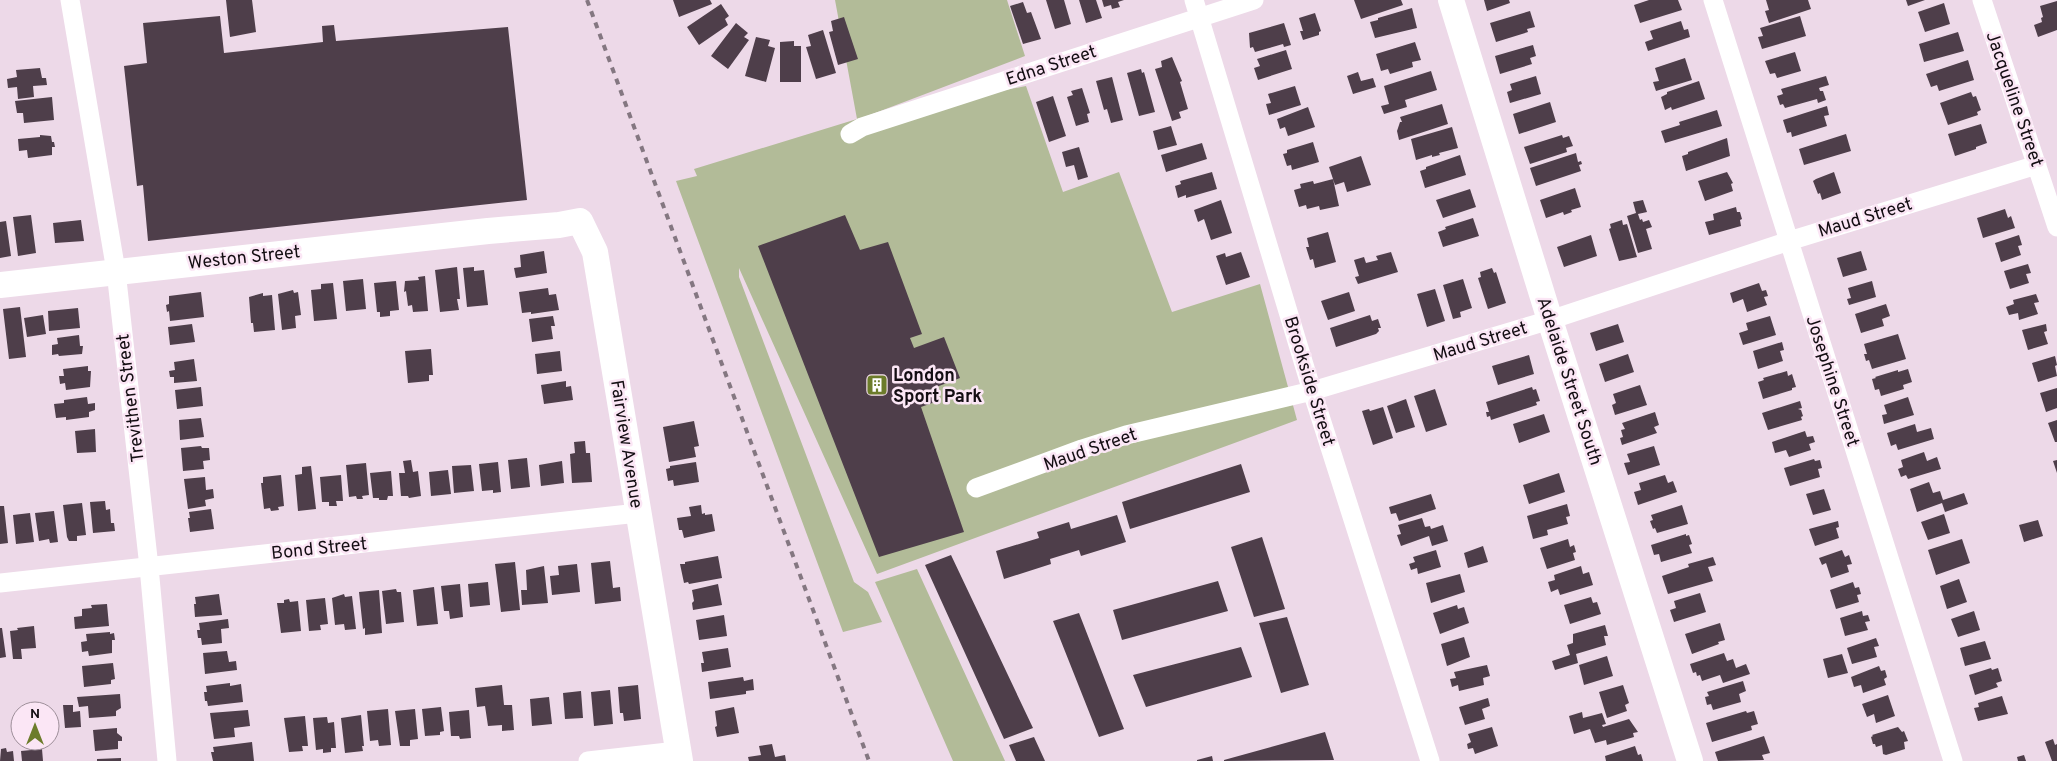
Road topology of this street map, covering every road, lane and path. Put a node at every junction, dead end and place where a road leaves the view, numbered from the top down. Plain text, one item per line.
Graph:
1 (70, 0) edge
2 (1254, 0) edge
3 (1451, 0) edge
4 (1713, 0) edge
5 (1982, 0) edge
6 (1197, 8) edge
7 (850, 134) dead end
8 (2037, 165) junction
9 (2057, 227) edge
10 (488, 231) joint
11 (1789, 241) junction
12 (116, 271) junction
13 (0, 285) edge
14 (1550, 320) junction
15 (1312, 391) junction
16 (976, 488) dead end
17 (638, 513) junction
18 (149, 567) junction
19 (0, 583) edge
20 (678, 756) edge
21 (167, 761) edge
22 (588, 761) edge
23 (1430, 761) edge
24 (1690, 761) edge
25 (1953, 761) edge

1 - 12 street, Trevithen Street
2 - 6 street, Edna Street
3 - 14 street, Adelaide Street South
4 - 11 street, Josephine Street
5 - 8 street, Jacqueline Street
6 - 7 street, Edna Street
6 - 15 street, Brookside Street
8 - 9 street, Jacqueline Street
8 - 11 street, Maud Street
10 - 12 street, Weston Street
10 - 17 street, Fairview Avenue
11 - 14 street, Maud Street
11 - 25 street, Josephine Street
12 - 13 street, Weston Street
12 - 18 street, Trevithen Street
14 - 15 street, Maud Street
14 - 24 street, Adelaide Street South
15 - 16 street, Maud Street
15 - 23 street, Brookside Street
17 - 18 street, Bond Street
17 - 20 street, Fairview Avenue
18 - 19 street, Bond Street
18 - 21 street, Trevithen Street
20 - 22 street

